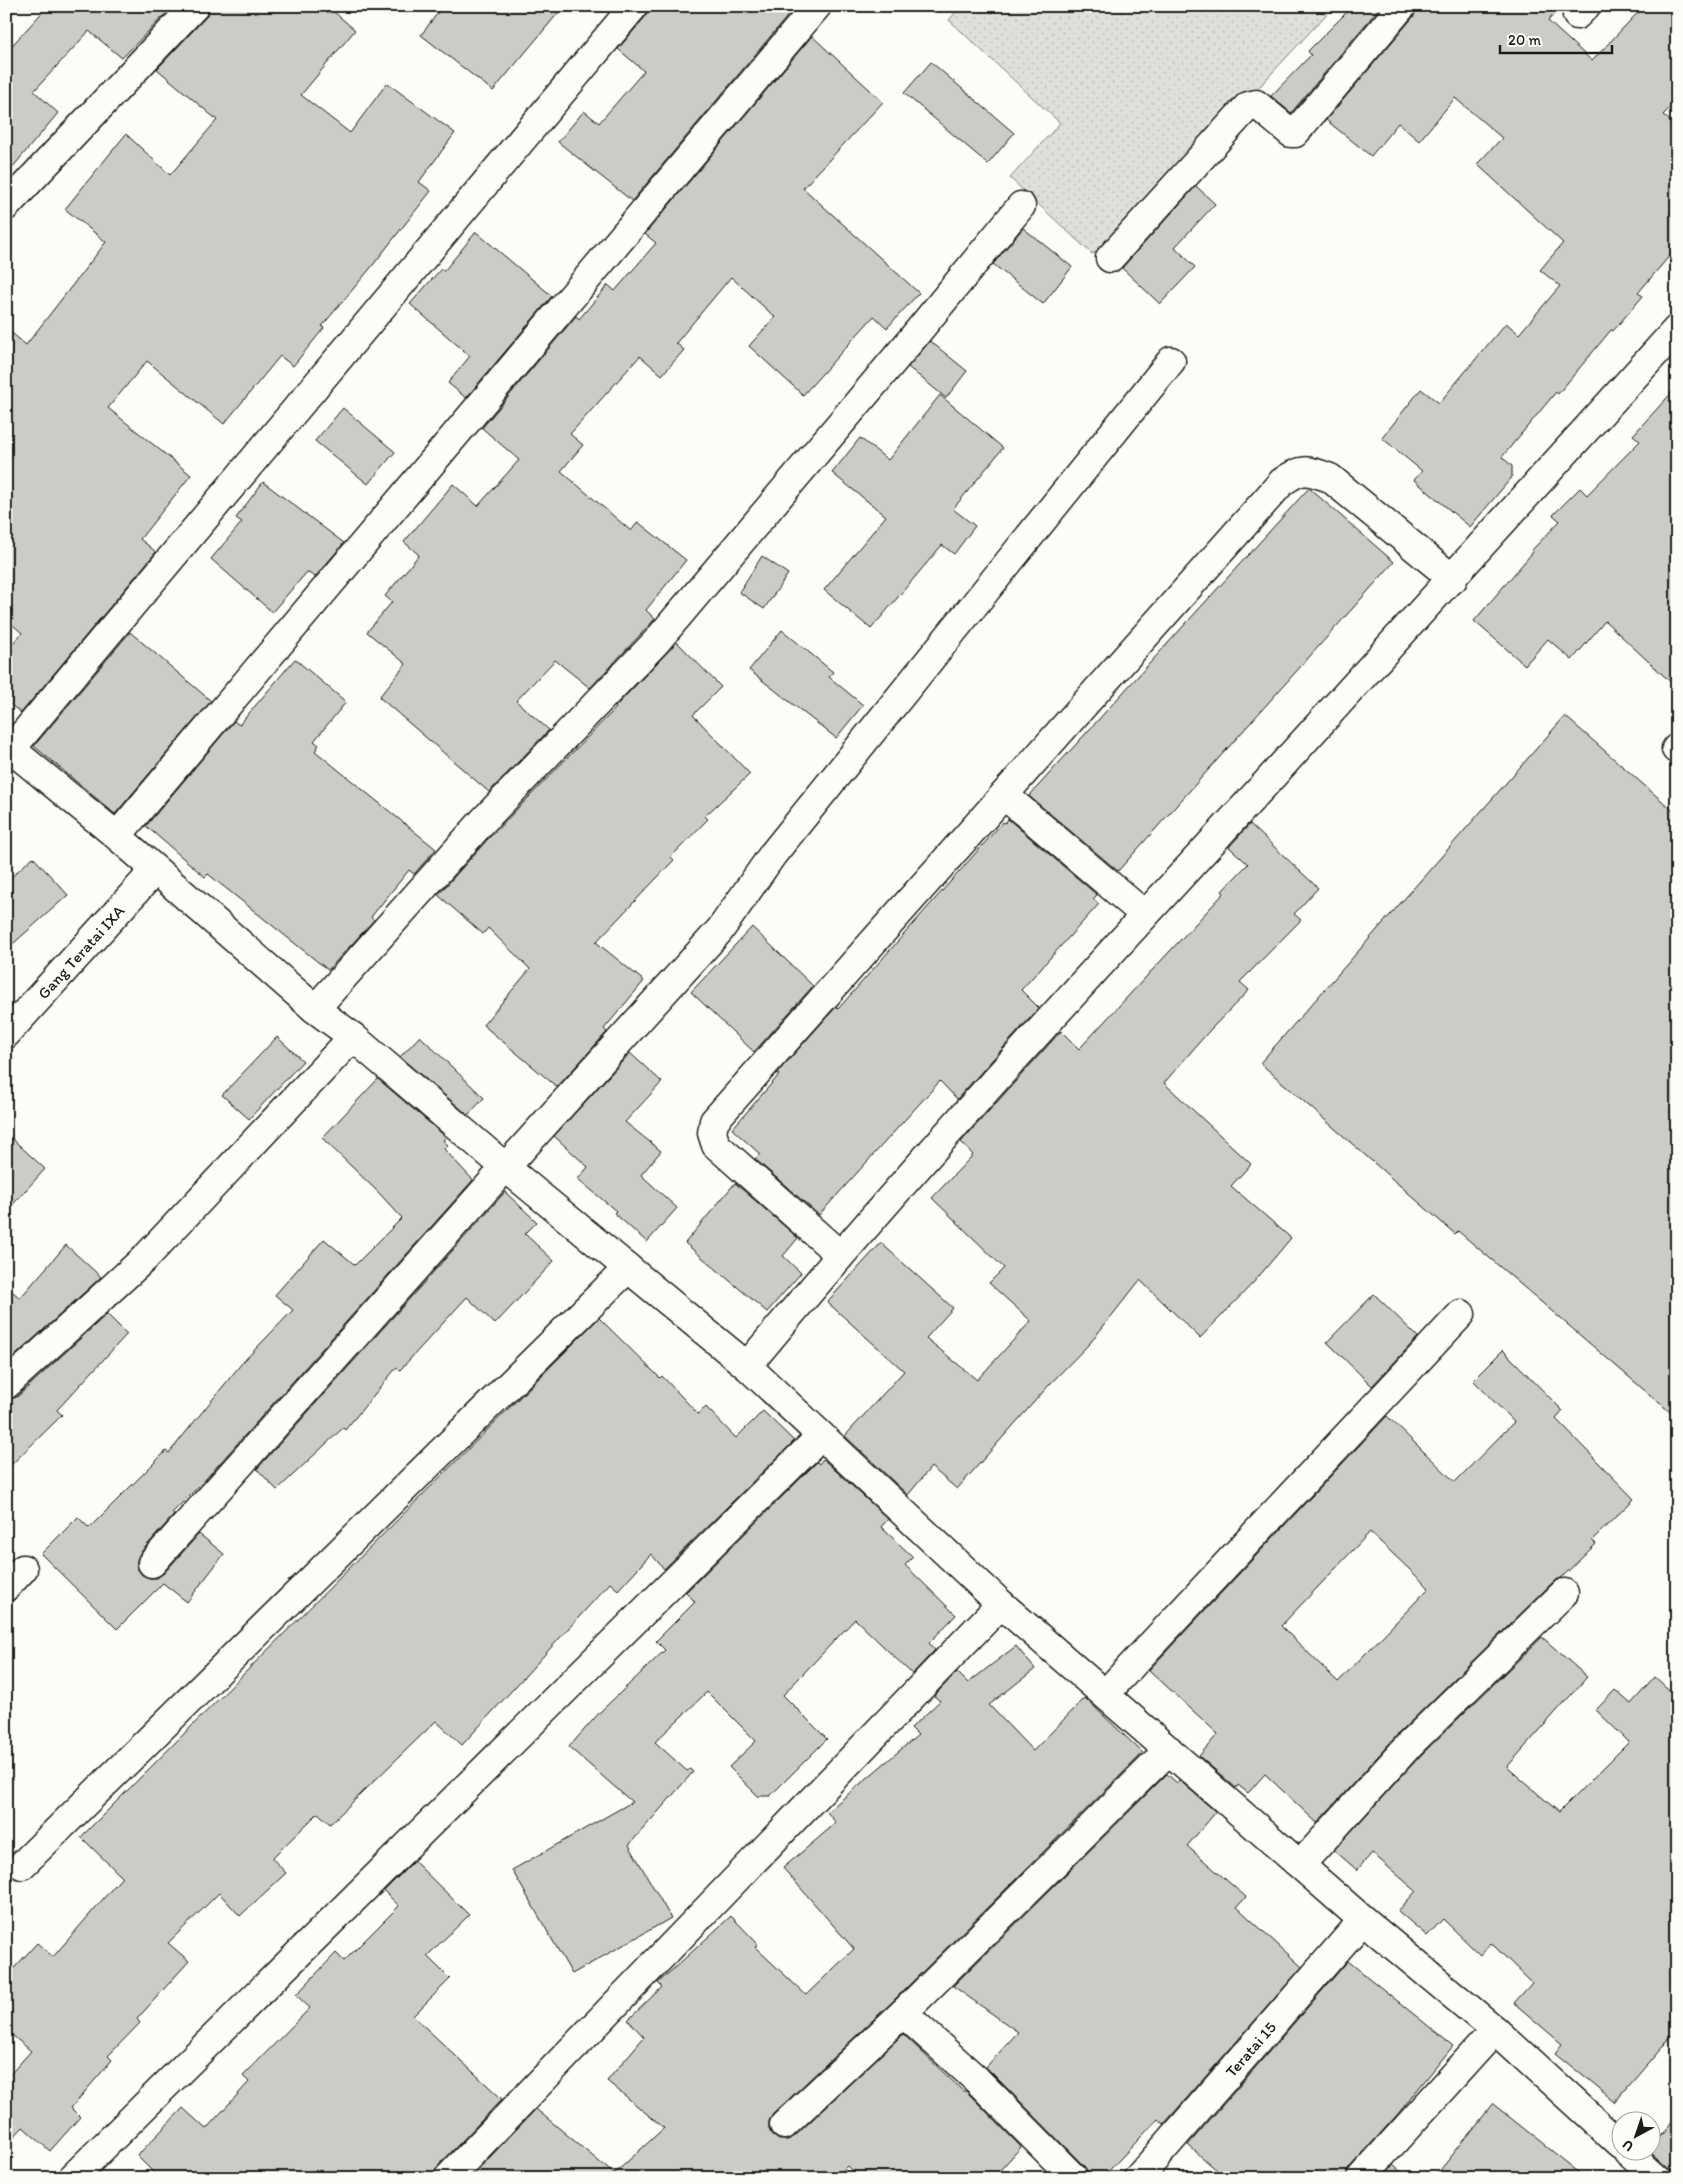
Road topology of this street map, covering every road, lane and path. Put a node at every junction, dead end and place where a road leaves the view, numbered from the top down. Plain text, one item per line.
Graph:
1 (195, 6) edge
2 (634, 6) edge
3 (1402, 6) edge
4 (813, 8) edge
5 (6, 206) edge
6 (1021, 206) dead end
7 (1110, 258) dead end
8 (1677, 329) edge
9 (1171, 361) dead end
10 (1453, 579) junction
11 (9, 747) edge
12 (1004, 795) junction
13 (117, 836) junction
14 (155, 870) junction
15 (1145, 915) junction
16 (315, 1009) junction
17 (6, 1034) edge
18 (353, 1037) junction
19 (505, 1167) junction
20 (840, 1254) junction
21 (628, 1268) junction
22 (1461, 1314) dead end
23 (747, 1366) junction
24 (6, 1386) edge
25 (820, 1437) junction
26 (152, 1563) dead end
27 (1564, 1593) dead end
28 (1001, 1604) junction
29 (1105, 1694) junction
30 (1169, 1750) junction
31 (1301, 1864) junction
32 (22, 1865) dead end
33 (1363, 1920) junction
34 (903, 2013) junction
35 (1495, 2030) junction
36 (784, 2125) dead end
37 (1610, 2135) edge
38 (1638, 2162) edge
39 (1653, 2177) edge
40 (72, 2178) edge
41 (448, 2178) edge
42 (1074, 2178) edge
43 (1138, 2178) edge
44 (1360, 2178) edge

1 - 5 street
2 - 11 street
3 - 7 street
4 - 13 street
6 - 16 street
8 - 10 street
9 - 19 street
10 - 12 street
10 - 15 street
11 - 13 street
12 - 15 street
12 - 20 street
13 - 14 street
14 - 16 street
14 - 17 street, Gang Teratai IXA
15 - 20 street
16 - 18 street
18 - 19 street
18 - 24 street
19 - 21 street
19 - 26 street
20 - 23 street
21 - 23 street
21 - 32 street
22 - 29 street
23 - 25 street
25 - 28 street
25 - 40 street
27 - 31 street
28 - 29 street
28 - 41 street
29 - 30 street
30 - 31 street
30 - 34 street
31 - 33 street
33 - 35 street
33 - 43 street, Teratai 15
34 - 36 street
34 - 42 street
35 - 37 street
35 - 44 street
38 - 39 street

